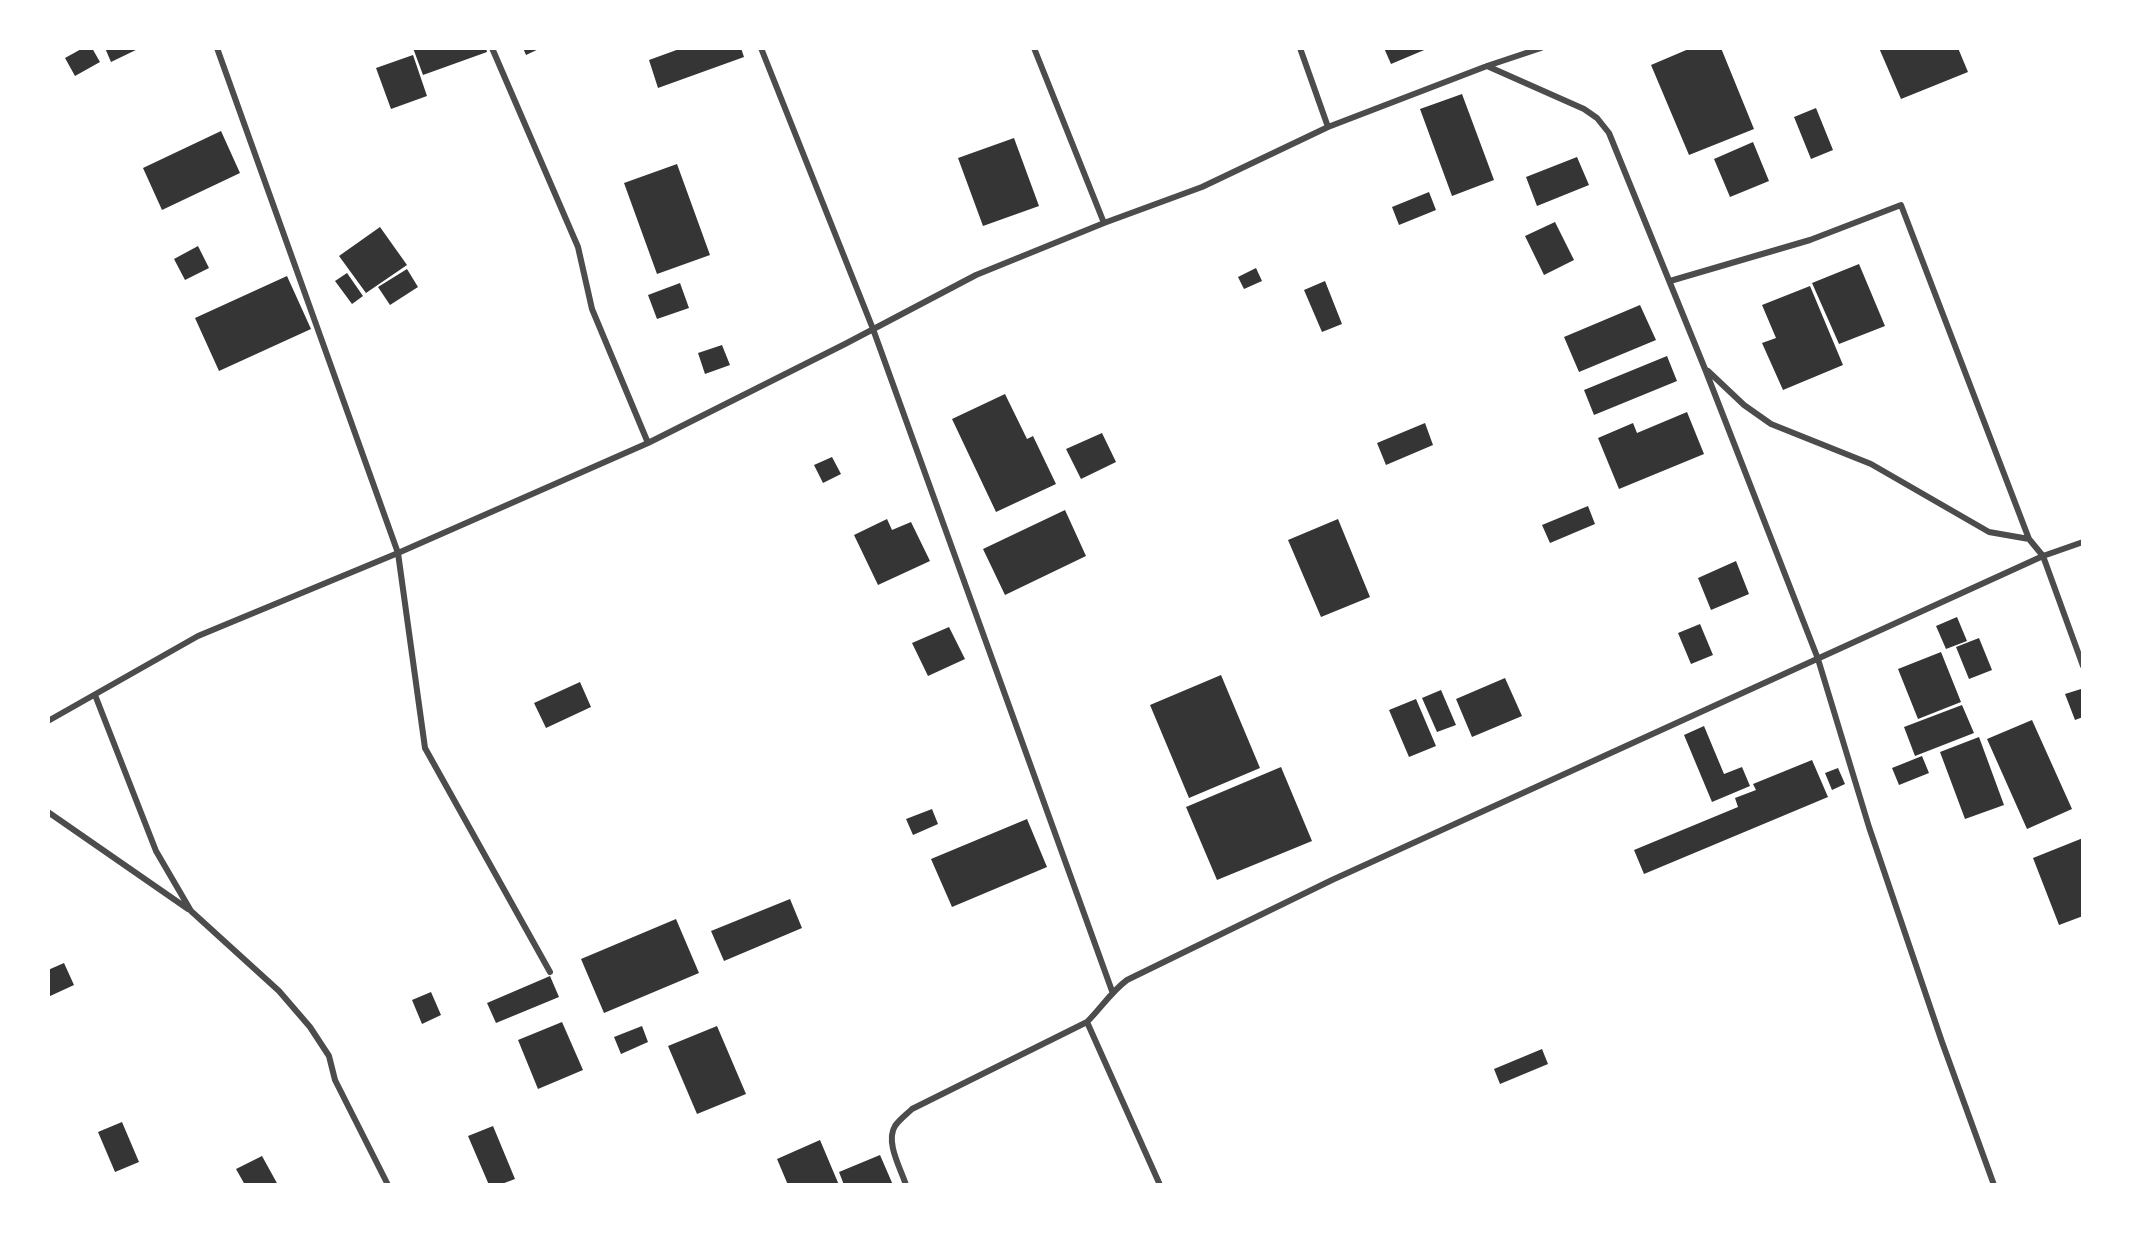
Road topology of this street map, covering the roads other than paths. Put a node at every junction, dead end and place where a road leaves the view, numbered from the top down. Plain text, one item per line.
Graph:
1 (217, 48) edge
2 (492, 48) edge
3 (761, 48) edge
4 (1034, 48) edge
5 (1299, 48) edge
6 (1541, 48) edge
7 (1487, 66) junction
8 (1328, 127) junction
9 (1104, 223) junction
10 (1670, 281) junction
11 (873, 329) junction
12 (1705, 369) junction
13 (648, 443) junction
14 (2029, 539) junction
15 (2083, 542) edge
16 (398, 553) junction
17 (2043, 556) junction
18 (1818, 659) junction
19 (2083, 666) edge
20 (95, 695) junction
21 (48, 721) edge
22 (48, 813) edge
23 (191, 911) junction
24 (550, 972) dead end
25 (1112, 991) junction
26 (1087, 1022) junction
27 (388, 1185) edge
28 (906, 1185) edge
29 (1160, 1185) edge
30 (1994, 1185) edge

1 - 16 street
2 - 13 street
3 - 11 street
4 - 9 street
5 - 8 street
6 - 7 street
7 - 8 street
7 - 10 street
8 - 9 street
9 - 11 street
10 - 12 street
10 - 14 street
11 - 13 street
11 - 25 street
12 - 14 street
12 - 18 street
13 - 16 street
14 - 17 street
15 - 17 street
16 - 20 street
16 - 24 street
17 - 18 street
17 - 19 street
18 - 25 street
18 - 30 street
20 - 21 street
20 - 23 street
22 - 23 street
23 - 27 street
25 - 26 street
26 - 28 street
26 - 29 street

